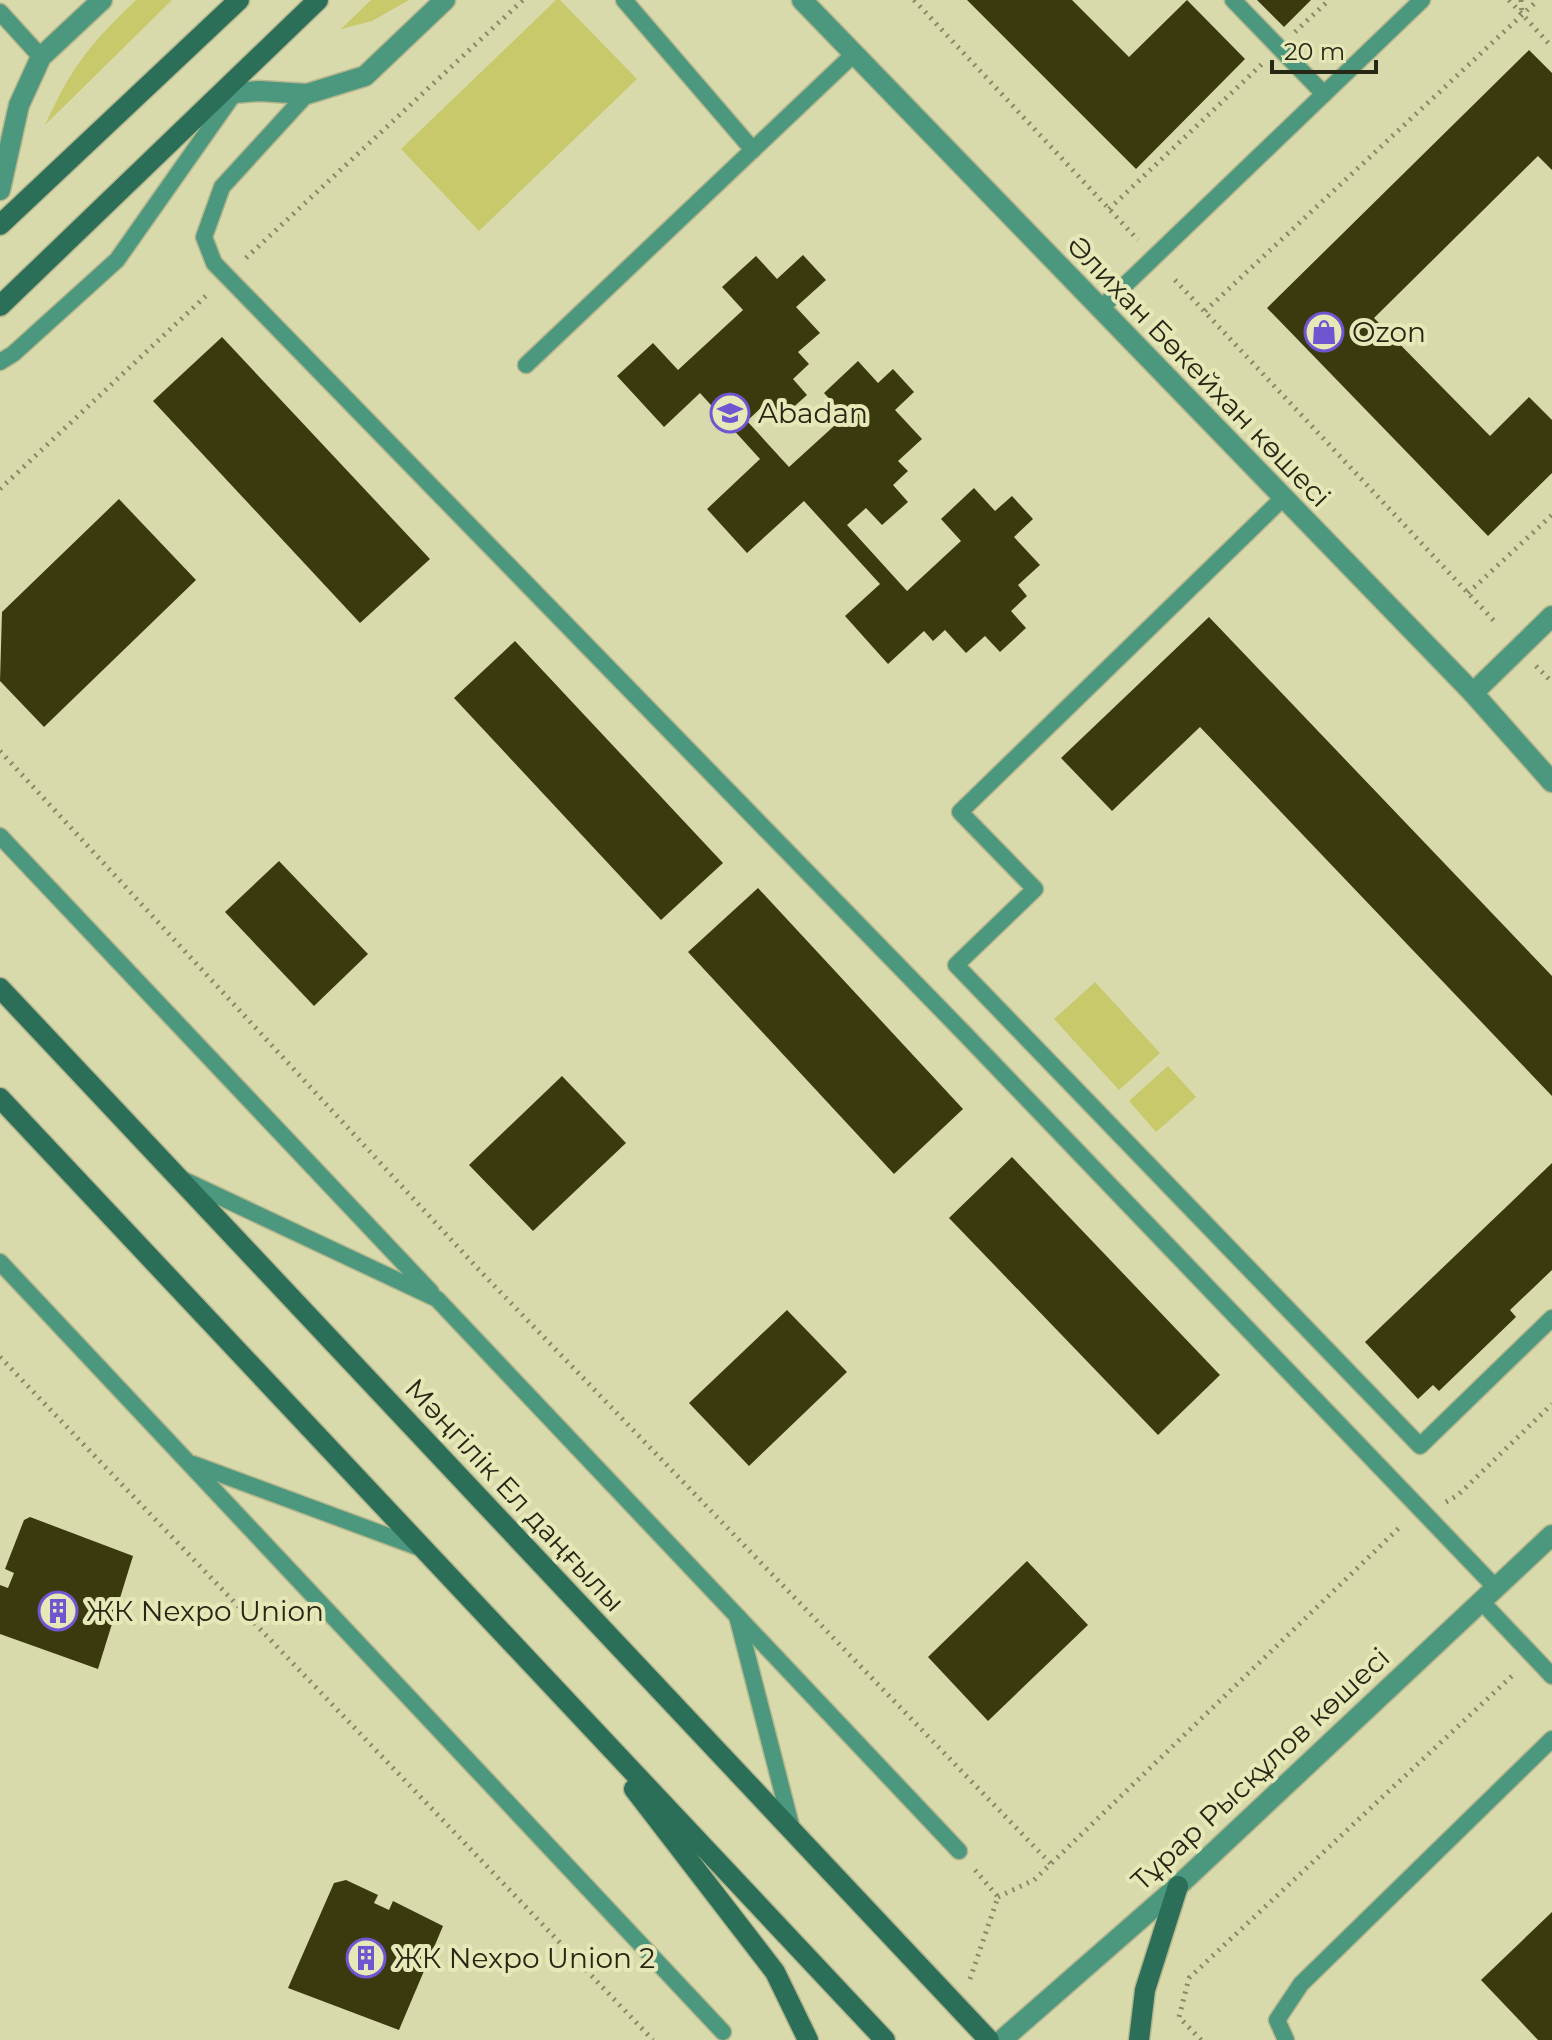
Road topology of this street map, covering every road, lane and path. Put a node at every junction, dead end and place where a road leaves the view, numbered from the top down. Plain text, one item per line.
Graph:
1 (102, 0) edge
2 (239, 0) edge
3 (318, 0) edge
4 (445, 0) edge
5 (523, 0) edge
6 (624, 0) edge
7 (802, 0) edge
8 (914, 0) edge
9 (1233, 0) edge
10 (1329, 0) edge
11 (1422, 0) edge
12 (1509, 0) edge
13 (1521, 0) edge
14 (1538, 0) edge
15 (0, 12) edge
16 (1522, 15) junction
17 (1552, 47) edge
18 (1279, 48) junction
19 (855, 53) junction
20 (41, 57) junction
21 (228, 93) junction
22 (307, 94) junction
23 (1324, 94) junction
24 (753, 150) junction
25 (0, 190) edge
26 (1109, 209) junction
27 (0, 225) edge
28 (1139, 241) dead end
29 (246, 258) dead end
30 (1175, 280) dead end
31 (214, 289) dead end
32 (0, 306) edge
33 (1100, 309) junction
34 (1205, 311) junction
35 (0, 362) edge
36 (526, 365) dead end
37 (0, 489) edge
38 (1282, 499) junction
39 (1552, 515) edge
40 (1468, 593) junction
41 (1552, 616) edge
42 (1497, 624) dead end
43 (1535, 665) dead end
44 (1552, 682) edge
45 (1473, 693) junction
46 (0, 751) edge
47 (1552, 782) edge
48 (0, 836) edge
49 (0, 988) edge
50 (0, 1098) edge
51 (177, 1177) junction
52 (0, 1262) edge
53 (437, 1299) junction
54 (1552, 1318) edge
55 (0, 1357) edge
56 (1552, 1404) edge
57 (188, 1462) junction
58 (1424, 1514) junction
59 (1552, 1535) edge
60 (424, 1549) junction
61 (1488, 1594) junction
62 (737, 1616) junction
63 (1534, 1656) junction
64 (1552, 1676) edge
65 (560, 1694) junction
66 (1552, 1739) edge
67 (792, 1829) junction
68 (959, 1851) joint
69 (1051, 1864) junction
70 (1178, 1886) junction
71 (998, 1897) junction
72 (968, 1983) dead end
73 (723, 2032) dead end
74 (653, 2040) edge
75 (808, 2040) edge
76 (885, 2040) edge
77 (989, 2040) edge
78 (1002, 2040) edge
79 (1139, 2040) edge
80 (1201, 2040) edge
81 (1286, 2040) edge

1 - 20 street
2 - 27 main road
3 - 21 main road
4 - 22 street
5 - 29 path
6 - 24 lane
7 - 19 street, Әлихан Бөкейхан көшесі
8 - 26 path
9 - 18 lane
10 - 18 path
11 - 23 lane
12 - 16 path
13 - 16 path
14 - 16 path
15 - 20 lane
16 - 17 path
16 - 34 path
18 - 23 lane
18 - 26 path
19 - 24 lane
19 - 33 street, Әлихан Бөкейхан көшесі
20 - 25 street
21 - 22 street
21 - 32 main road
21 - 35 lane
22 - 58 lane
23 - 33 lane
24 - 36 lane
26 - 28 path
30 - 34 path
31 - 37 path
33 - 38 street, Әлихан Бөкейхан көшесі
34 - 40 path
38 - 45 street, Әлихан Бөкейхан көшесі
38 - 54 lane
39 - 40 path
40 - 42 path
41 - 45 street
43 - 44 path
45 - 47 street, Әлихан Бөкейхан көшесі
46 - 69 path
48 - 53 lane
49 - 51 main road, Мәңгілік Ел даңғылы
50 - 60 main road
51 - 53 lane
51 - 67 main road, Мәңгілік Ел даңғылы
52 - 57 lane
53 - 62 lane
55 - 74 path
56 - 58 path
57 - 60 lane
57 - 73 lane
58 - 61 lane
58 - 69 path
59 - 61 street, Тұрар Рысқұлов көшесі
60 - 65 main road
61 - 63 lane
61 - 70 street, Тұрар Рысқұлов көшесі
62 - 67 lane
62 - 68 lane
63 - 64 lane
63 - 80 path
65 - 75 main road
65 - 76 main road
66 - 81 lane
67 - 77 main road, Мәңгілік Ел даңғылы
68 - 71 path
69 - 71 path
70 - 78 street, Тұрар Рысқұлов көшесі
70 - 79 main road
71 - 72 path

